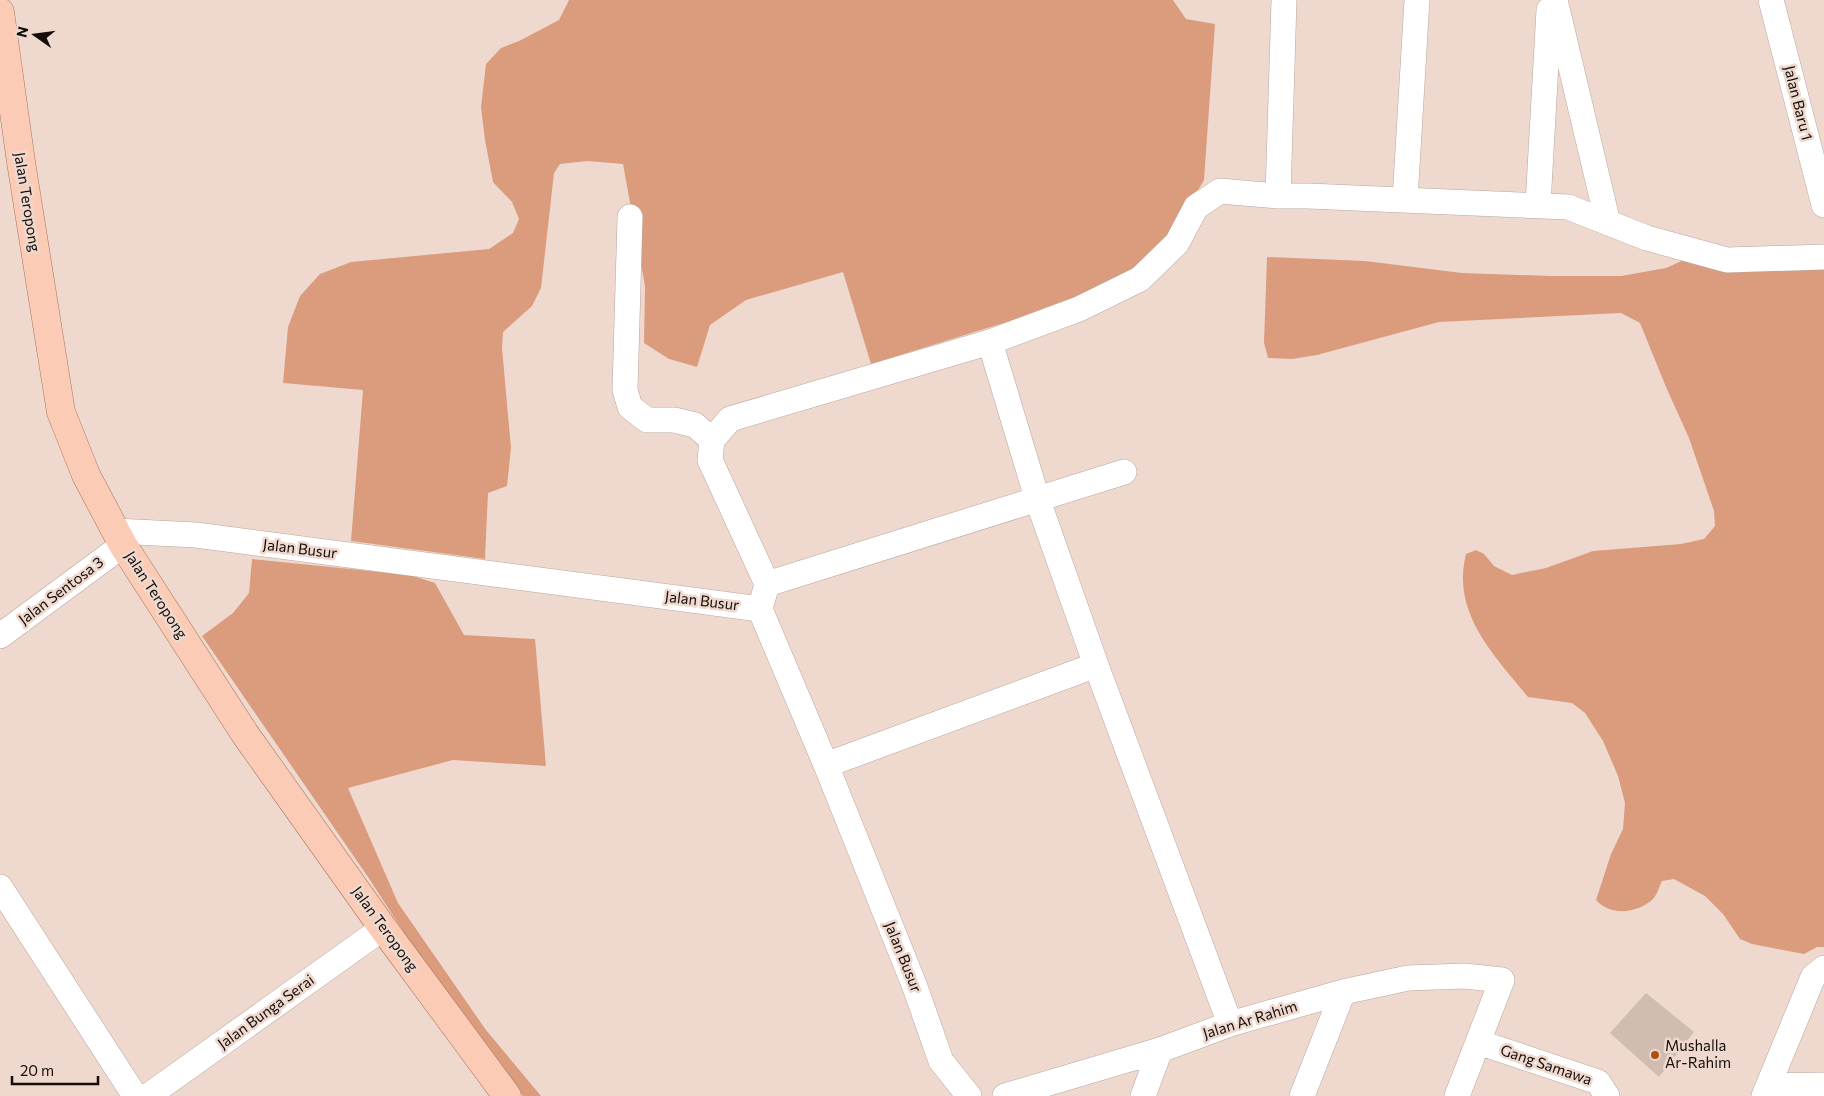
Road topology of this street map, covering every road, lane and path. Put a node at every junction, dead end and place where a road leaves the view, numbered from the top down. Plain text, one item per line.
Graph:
1 (1284, 0) edge
2 (1417, 0) edge
3 (1549, 0) edge
4 (1554, 0) edge
5 (1771, 0) edge
6 (1, 22) edge
7 (1278, 196) junction
8 (1405, 200) junction
9 (1823, 200) edge
10 (1538, 205) junction
11 (630, 217) dead end
12 (1608, 223) junction
13 (1824, 257) edge
14 (990, 342) junction
15 (712, 440) junction
16 (1124, 472) dead end
17 (1037, 498) junction
18 (119, 538) junction
19 (767, 584) junction
20 (760, 609) junction
21 (0, 636) edge
22 (1096, 665) junction
23 (826, 764) junction
24 (0, 887) edge
25 (383, 928) junction
26 (1824, 968) edge
27 (1343, 992) junction
28 (1230, 1024) junction
29 (1478, 1042) junction
30 (1160, 1050) junction
31 (1824, 1085) edge
32 (1766, 1091) edge
33 (135, 1096) edge
34 (148, 1096) edge
35 (507, 1096) edge
36 (969, 1096) edge
37 (1004, 1096) edge
38 (1143, 1096) edge
39 (1302, 1096) edge
40 (1457, 1096) edge
41 (1607, 1096) edge

1 - 7 street
2 - 8 street
3 - 10 street
4 - 12 street
5 - 9 street, Jalan Baru 1
6 - 18 main road, Jalan Teropong
7 - 8 street
7 - 14 street
8 - 10 street
10 - 12 street
11 - 15 street
12 - 13 street
14 - 15 street
14 - 17 street
15 - 19 street
16 - 17 street
17 - 19 street
17 - 22 street
18 - 20 street, Jalan Busur
18 - 21 street, Jalan Sentosa 3
18 - 25 main road, Jalan Teropong
19 - 20 street
20 - 23 street, Jalan Busur
22 - 23 street
22 - 28 street
23 - 36 street, Jalan Busur
24 - 33 street
25 - 34 street, Jalan Bunga Serai
25 - 35 main road, Jalan Teropong
26 - 32 street
27 - 28 street, Jalan Ar Rahim
27 - 29 street, Jalan Ar Rahim
27 - 39 street
28 - 30 street, Jalan Ar Rahim
29 - 40 street
29 - 41 street, Gang Samawa
30 - 37 street, Jalan Ar Rahim
30 - 38 street
31 - 32 street

